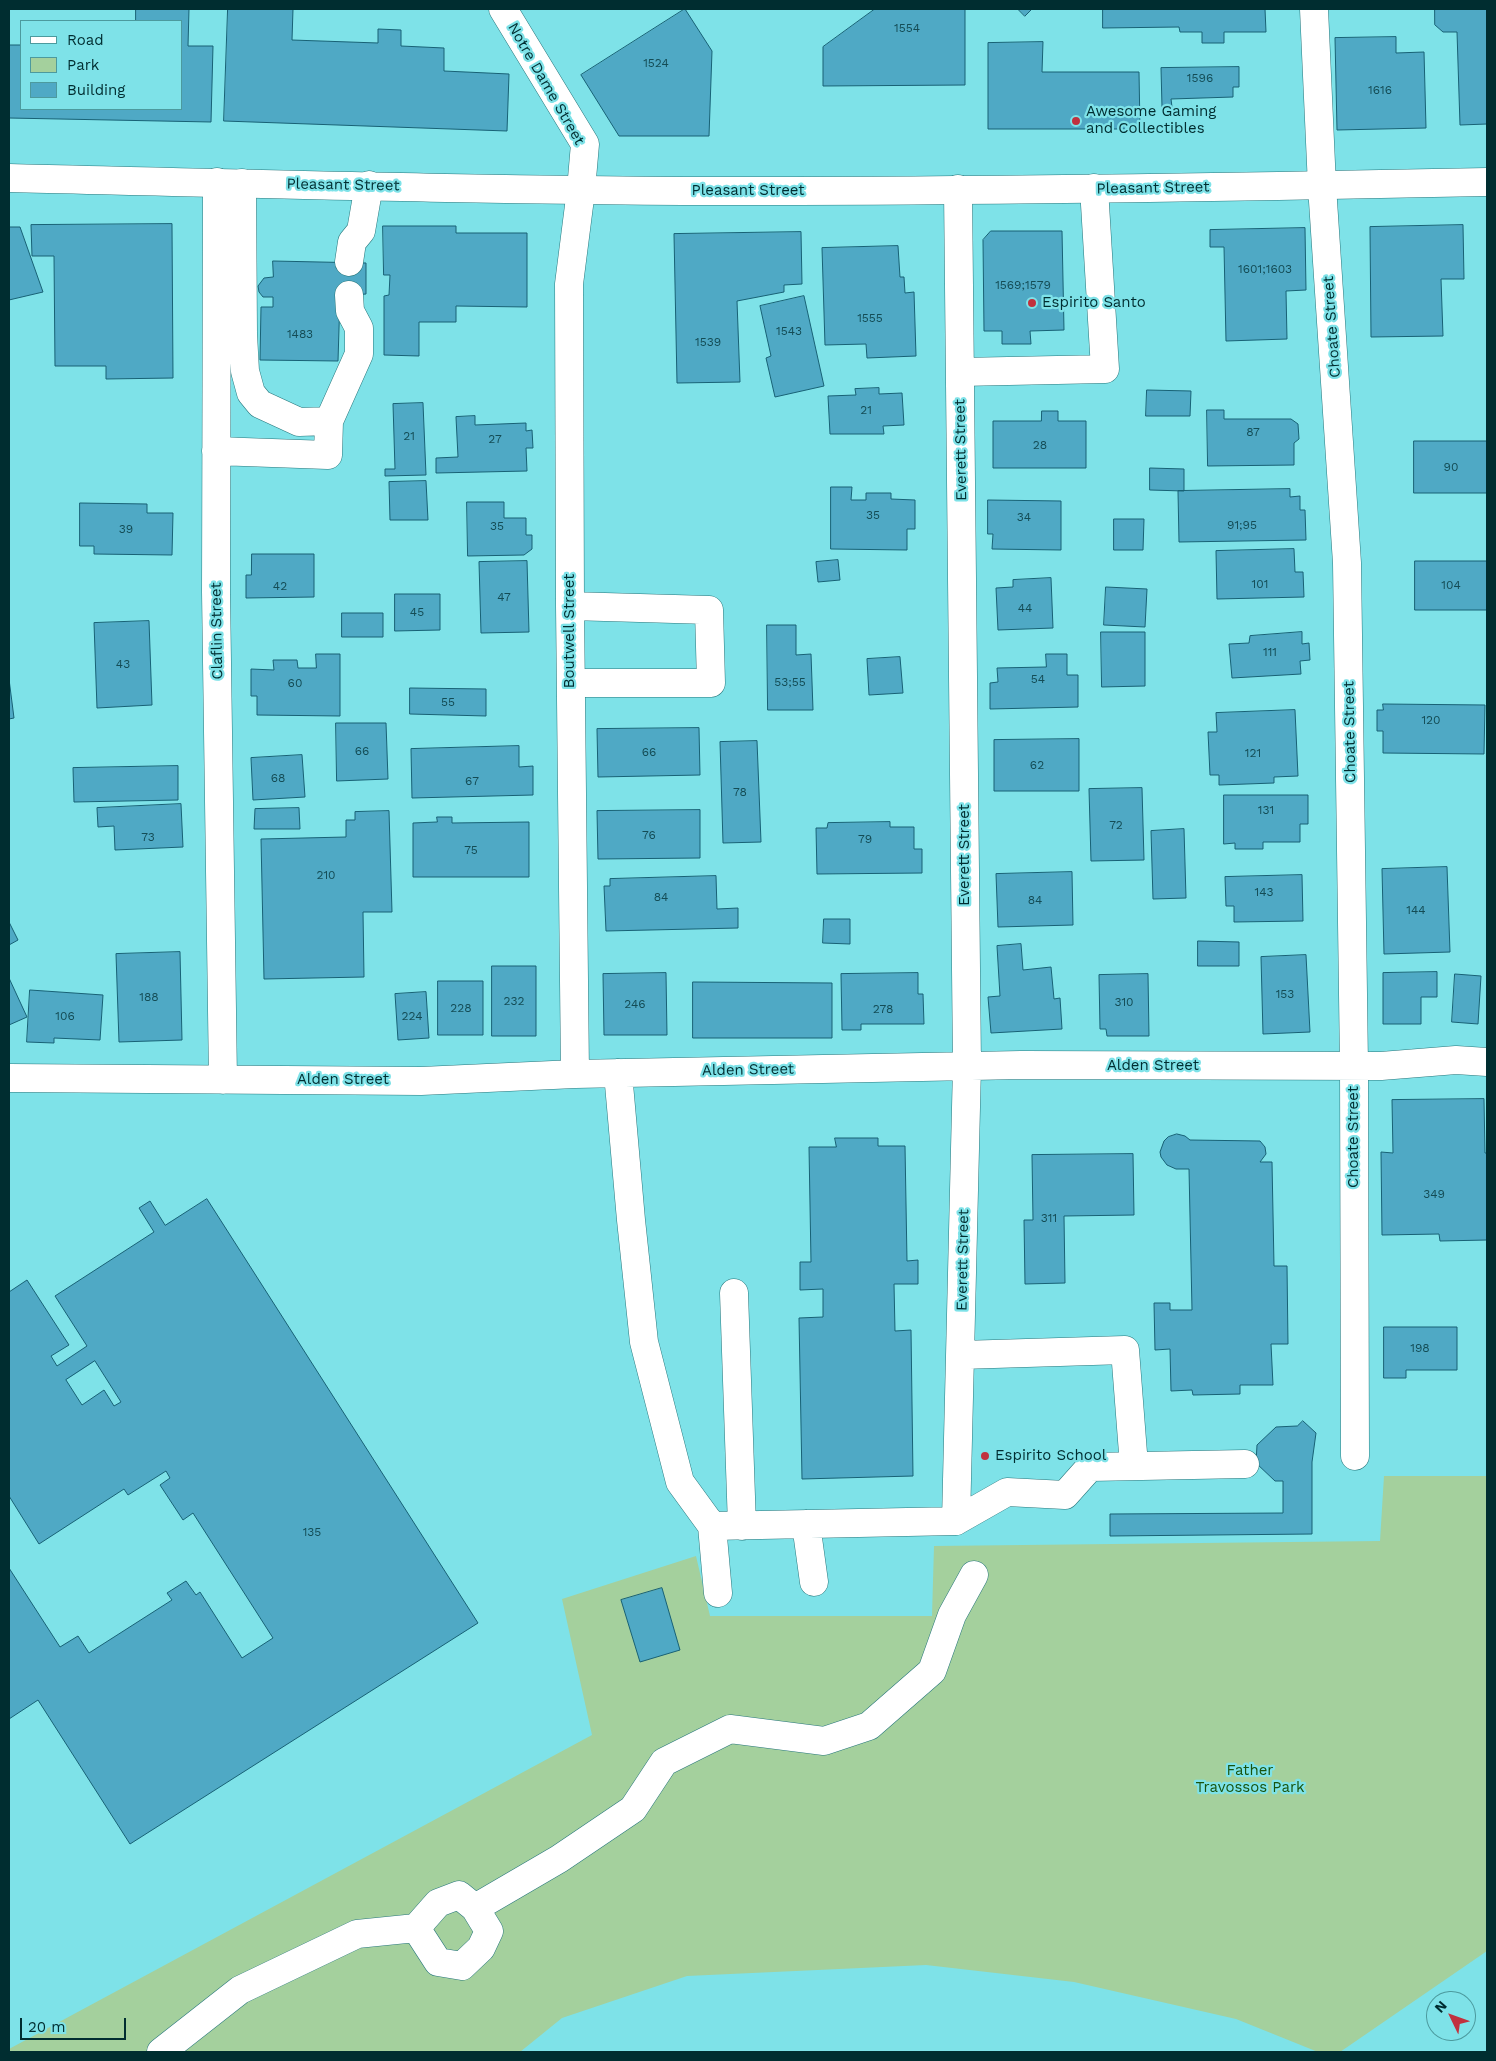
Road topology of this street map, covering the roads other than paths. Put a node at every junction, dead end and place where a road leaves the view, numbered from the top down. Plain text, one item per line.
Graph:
1 (503, 9) edge
2 (1314, 9) edge
3 (9, 178) edge
4 (229, 182) junction
5 (1487, 182) edge
6 (369, 185) junction
7 (1322, 186) junction
8 (1094, 188) junction
9 (581, 190) junction
10 (958, 190) junction
11 (350, 262) dead end
12 (349, 295) dead end
13 (960, 372) junction
14 (330, 421) junction
15 (216, 450) junction
16 (570, 606) junction
17 (571, 684) junction
18 (1487, 1062) edge
19 (966, 1066) junction
20 (1354, 1066) junction
21 (618, 1073) junction
22 (575, 1074) junction
23 (9, 1078) edge
24 (224, 1080) junction
25 (734, 1293) dead end
26 (961, 1355) junction
27 (1355, 1456) dead end
28 (1245, 1464) dead end
29 (1134, 1466) junction
30 (956, 1521) junction
31 (806, 1524) junction
32 (712, 1526) junction
33 (742, 1526) junction
34 (974, 1575) dead end
35 (814, 1582) dead end
36 (718, 1593) dead end
37 (475, 1908) junction
38 (416, 1928) junction
39 (161, 2052) edge

1 - 9 street, Notre Dame Street
2 - 7 street, Choate Street
3 - 4 street, Pleasant Street
4 - 6 street, Pleasant Street
4 - 14 street
4 - 15 street, Claflin Street
5 - 7 street, Pleasant Street
6 - 9 street, Pleasant Street
6 - 11 street
7 - 8 street, Pleasant Street
7 - 20 street, Choate Street
8 - 10 street, Pleasant Street
8 - 13 street
9 - 10 street, Pleasant Street
9 - 16 street, Boutwell Street
10 - 13 street, Everett Street
12 - 14 street
13 - 19 street, Everett Street
14 - 15 street
15 - 24 street, Claflin Street
16 - 17 street, Boutwell Street
16 - 17 street
17 - 22 street, Boutwell Street
18 - 20 street, Alden Street
19 - 20 street, Alden Street
19 - 21 street, Alden Street
19 - 26 street, Everett Street
20 - 27 street, Choate Street
21 - 22 street, Alden Street
21 - 32 street
22 - 24 street, Alden Street
23 - 24 street, Alden Street
25 - 33 street
26 - 29 street
26 - 30 street, Everett Street
28 - 29 street
29 - 30 street
30 - 31 street
31 - 33 street
31 - 35 street
32 - 33 street
32 - 36 street
34 - 37 street
37 - 38 street
37 - 38 street
38 - 39 street

